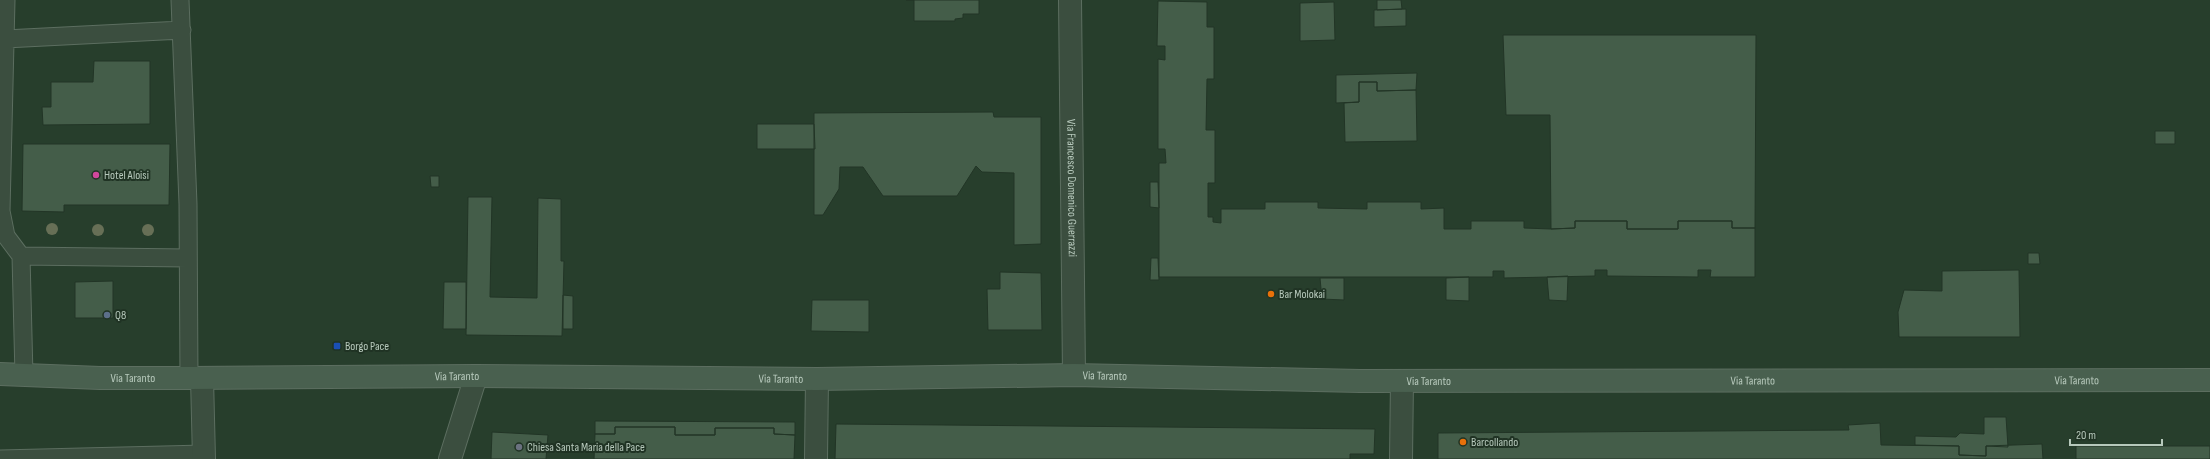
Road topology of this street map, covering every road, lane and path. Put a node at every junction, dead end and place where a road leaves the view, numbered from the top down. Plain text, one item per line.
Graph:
1 (6, 0) edge
2 (180, 0) edge
3 (1070, 0) edge
4 (182, 30) junction
5 (2, 38) edge
6 (21, 256) junction
7 (188, 258) junction
8 (0, 374) edge
9 (1074, 375) junction
10 (24, 376) junction
11 (476, 376) junction
12 (196, 378) junction
13 (817, 379) junction
14 (2210, 380) edge
15 (1402, 381) junction
16 (204, 457) edge
17 (0, 459) edge
18 (450, 459) edge
19 (816, 459) edge
20 (1401, 459) edge

1 - 5 lane
2 - 4 lane
3 - 9 street, Via Francesco Domenico Guerrazzi
4 - 5 lane
4 - 7 lane
5 - 6 lane
6 - 7 lane
6 - 10 lane
7 - 12 lane
8 - 10 main road, Via Taranto
9 - 13 main road, Via Taranto
9 - 15 main road, Via Taranto
10 - 12 main road, Via Taranto
11 - 12 main road, Via Taranto
11 - 13 main road, Via Taranto
11 - 18 street
12 - 16 street
13 - 19 street
14 - 15 main road, Via Taranto
15 - 20 street
16 - 17 lane

